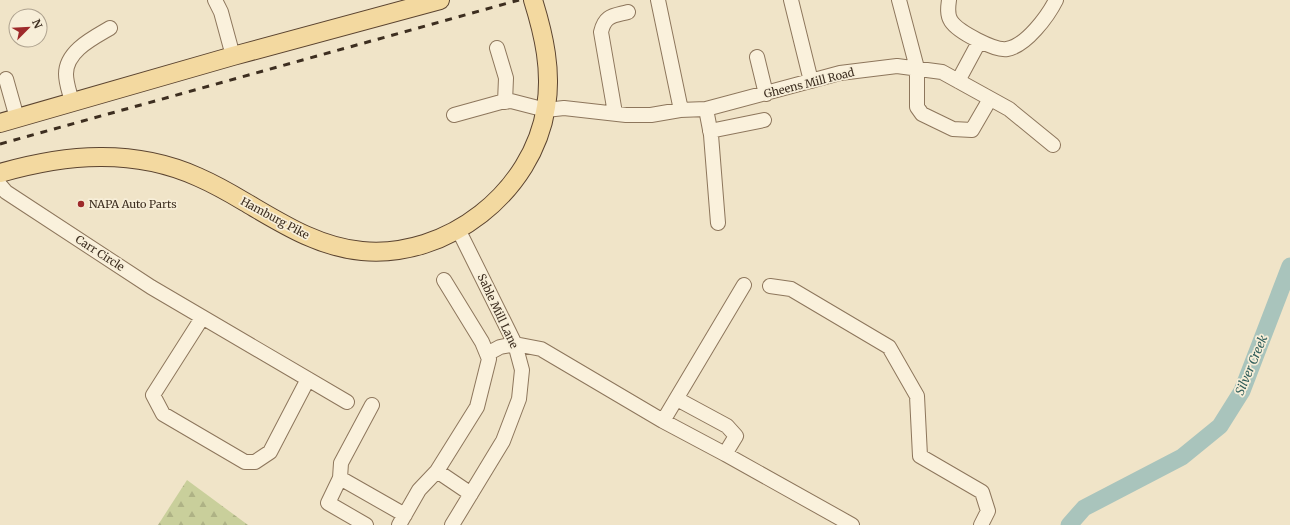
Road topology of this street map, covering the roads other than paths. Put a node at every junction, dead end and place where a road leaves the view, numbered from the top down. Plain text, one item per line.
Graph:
1 (215, 0) edge
2 (440, 0) edge
3 (534, 0) edge
4 (658, 0) edge
5 (791, 0) edge
6 (899, 0) edge
7 (949, 0) edge
8 (1056, 0) edge
9 (628, 12) dead end
10 (110, 28) dead end
11 (979, 42) junction
12 (497, 48) dead end
13 (233, 56) junction
14 (757, 57) dead end
15 (917, 68) junction
16 (6, 79) dead end
17 (811, 81) junction
18 (958, 81) junction
19 (766, 94) junction
20 (990, 99) junction
21 (72, 102) junction
22 (505, 102) junction
23 (706, 109) junction
24 (546, 110) junction
25 (681, 110) junction
26 (614, 113) junction
27 (454, 115) dead end
28 (18, 118) junction
29 (764, 120) dead end
30 (0, 123) edge
31 (710, 131) junction
32 (1053, 145) dead end
33 (0, 173) edge
34 (0, 185) edge
35 (718, 223) dead end
36 (458, 229) junction
37 (444, 280) dead end
38 (744, 285) dead end
39 (770, 286) dead end
40 (202, 318) junction
41 (515, 344) junction
42 (487, 354) junction
43 (308, 379) junction
44 (677, 399) junction
45 (347, 402) dead end
46 (372, 405) dead end
47 (663, 421) junction
48 (725, 454) junction
49 (437, 471) junction
50 (340, 478) junction
51 (471, 494) junction
52 (402, 520) edge
53 (366, 525) edge
54 (452, 525) edge
55 (852, 525) edge
56 (981, 525) edge

1 - 13 street
2 - 13 main road
3 - 24 main road, Hamburg Pike
4 - 25 street
5 - 17 street
6 - 15 street
7 - 11 street
8 - 11 street
9 - 26 street
10 - 21 street
11 - 18 street
12 - 22 street
13 - 21 main road
14 - 19 street
15 - 17 street, Gheens Mill Road
15 - 18 street, Gheens Mill Road
15 - 20 street
16 - 28 street
17 - 19 street, Gheens Mill Road
18 - 20 street, Gheens Mill Road
19 - 23 street, Gheens Mill Road
20 - 32 street, Gheens Mill Road
21 - 28 main road
22 - 24 street, Gheens Mill Road
22 - 27 street
23 - 25 street, Gheens Mill Road
23 - 31 street
24 - 26 street, Gheens Mill Road
24 - 36 main road, Hamburg Pike
25 - 26 street, Gheens Mill Road
28 - 30 main road
29 - 31 street
31 - 35 street
33 - 36 main road, Hamburg Pike
34 - 40 street, Carr Circle
36 - 41 street, Sable Mill Lane
37 - 42 street
38 - 44 street
39 - 56 street
40 - 43 street, Carr Circle
40 - 43 street
41 - 42 street
41 - 47 street
41 - 51 street, Sable Mill Lane
42 - 49 street
43 - 45 street, Carr Circle
44 - 47 street
44 - 48 street
46 - 50 street
47 - 48 street
48 - 55 street
49 - 51 street
49 - 52 street
50 - 52 street
50 - 53 street
51 - 54 street, Sable Mill Lane

